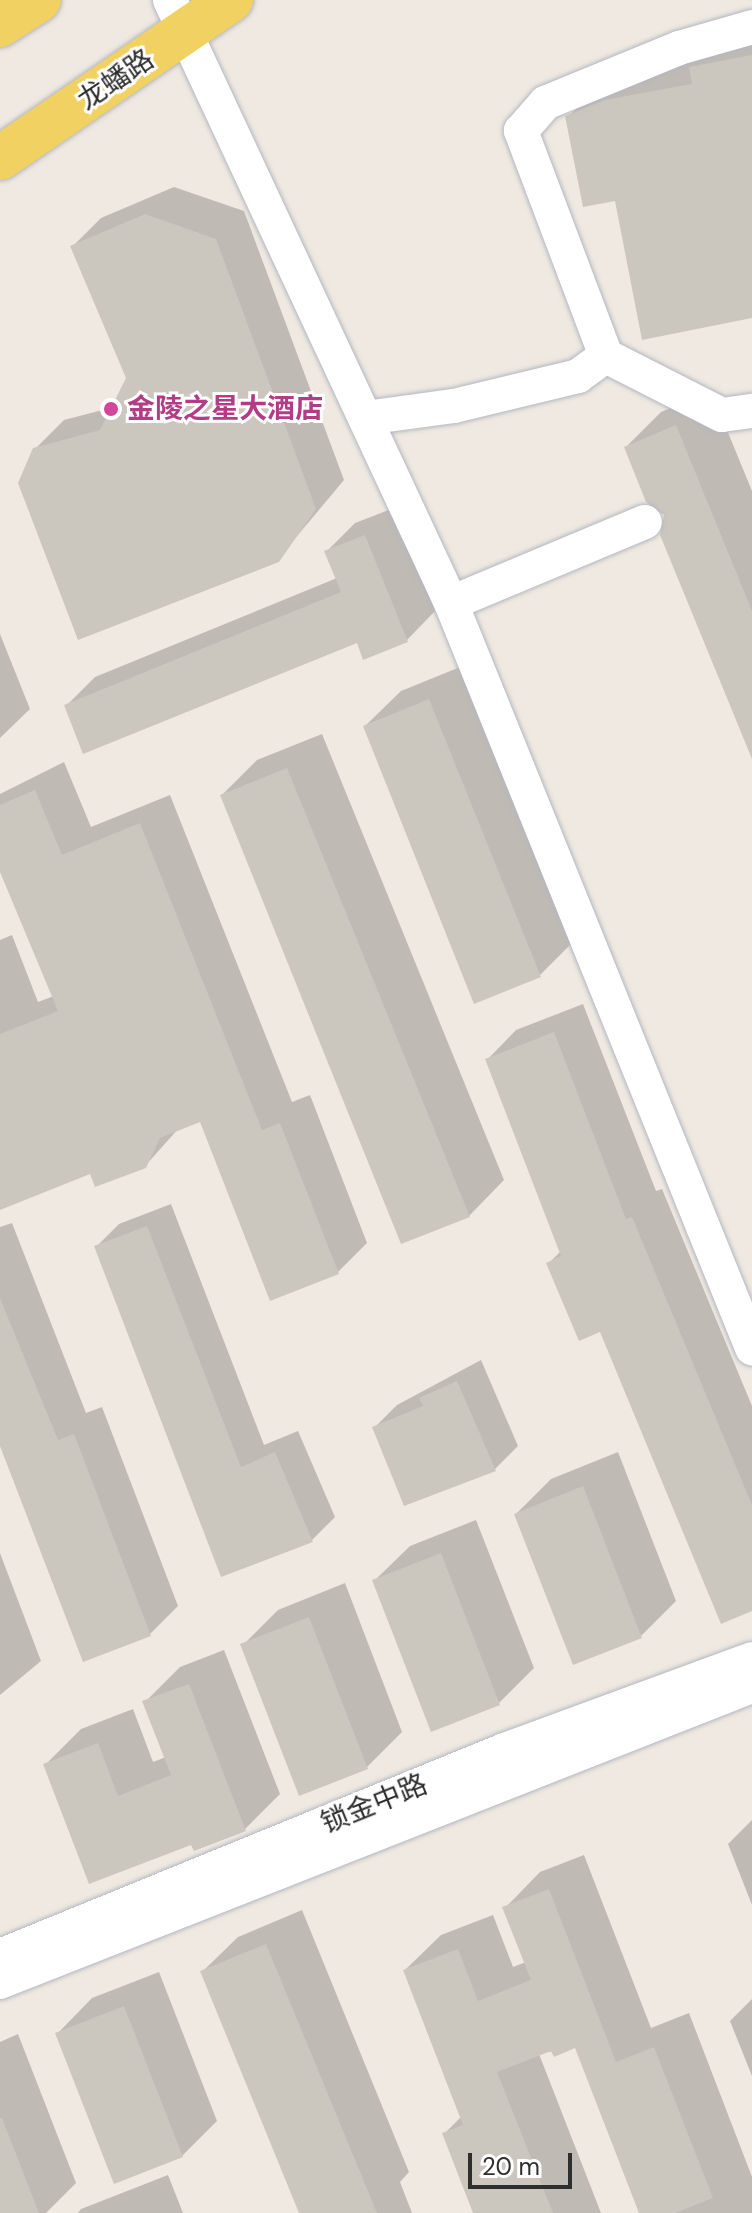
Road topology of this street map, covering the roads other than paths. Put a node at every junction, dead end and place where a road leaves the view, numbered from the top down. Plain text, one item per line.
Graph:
1 (39, 0) edge
2 (231, 0) edge
3 (178, 16) edge
4 (0, 25) edge
5 (752, 27) edge
6 (0, 158) edge
7 (606, 356) junction
8 (752, 411) edge
9 (365, 418) junction
10 (645, 522) dead end
11 (451, 603) junction
12 (752, 1348) edge
13 (752, 1659) edge
14 (752, 1686) edge
15 (0, 1956) edge
16 (0, 1982) edge

1 - 4 main road
2 - 3 main road, 龙蟠路
3 - 6 main road, 龙蟠路
3 - 9 street
5 - 7 street
7 - 8 street
7 - 9 street
9 - 11 street
10 - 11 street
11 - 12 street
13 - 15 street, 锁金中路
14 - 16 street, 锁金中路

